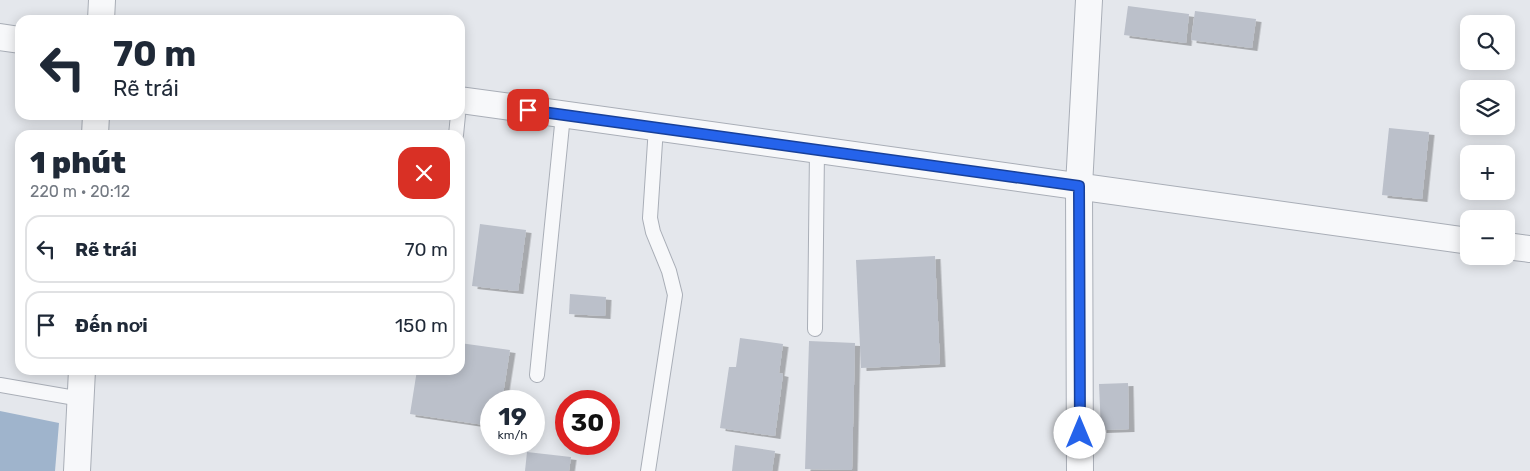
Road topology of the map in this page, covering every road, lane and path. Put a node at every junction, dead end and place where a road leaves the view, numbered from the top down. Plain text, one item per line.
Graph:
1 (102, 0) edge
2 (1089, 0) edge
3 (101, 15) edge
4 (0, 37) edge
5 (15, 39) edge
6 (465, 101) edge
7 (563, 114) junction
8 (656, 127) junction
9 (817, 150) junction
10 (1079, 186) junction
11 (1460, 240) edge
12 (1515, 247) edge
13 (1530, 249) edge
14 (815, 329) dead end
15 (82, 375) edge
16 (537, 375) dead end
17 (0, 384) edge
18 (81, 399) junction
19 (77, 471) edge
20 (648, 471) edge
21 (1080, 471) edge

1 - 3 street
2 - 10 street
4 - 5 street
6 - 7 street
7 - 8 street
7 - 16 lane
8 - 9 street
8 - 20 lane
9 - 10 street
9 - 14 lane
10 - 11 street
10 - 21 street
12 - 13 street
15 - 18 street
17 - 18 lane
18 - 19 street

